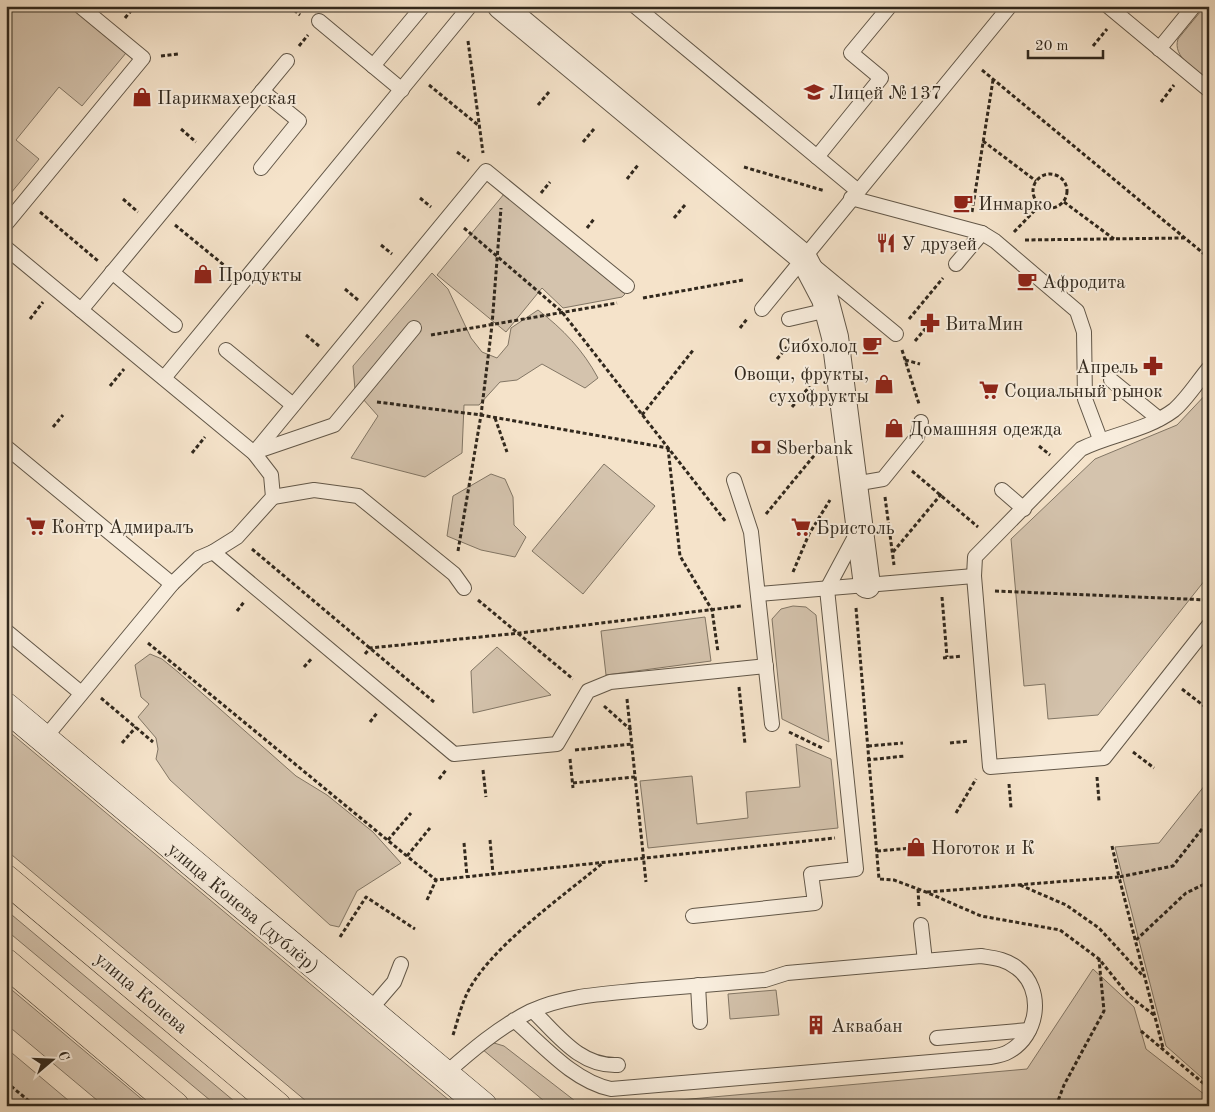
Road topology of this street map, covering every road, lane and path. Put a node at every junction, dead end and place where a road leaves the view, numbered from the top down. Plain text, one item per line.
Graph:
1 (80, 6) edge
2 (423, 6) edge
3 (470, 6) edge
4 (500, 6) edge
5 (635, 6) edge
6 (890, 6) edge
7 (1010, 6) edge
8 (1108, 6) edge
9 (1194, 6) edge
10 (134, 7) edge
11 (319, 22) dead end
12 (120, 24) dead end
13 (1108, 27) dead end
14 (467, 32) dead end
15 (1093, 46) dead end
16 (1159, 49) junction
17 (178, 54) dead end
18 (158, 57) dead end
19 (968, 58) junction
20 (287, 61) dead end
21 (373, 66) junction
22 (416, 73) junction
23 (993, 79) junction
24 (1176, 83) dead end
25 (402, 90) junction
26 (1209, 90) edge
27 (262, 91) junction
28 (548, 92) dead end
29 (1161, 102) dead end
30 (538, 105) dead end
31 (479, 126) junction
32 (181, 129) dead end
33 (594, 129) dead end
34 (983, 141) junction
35 (583, 142) dead end
36 (199, 144) dead end
37 (817, 157) junction
38 (638, 166) dead end
39 (744, 167) dead end
40 (261, 168) dead end
41 (486, 171) junction
42 (627, 178) dead end
43 (1036, 181) junction
44 (503, 185) junction
45 (854, 194) junction
46 (123, 199) dead end
47 (26, 200) junction
48 (1064, 202) junction
49 (685, 205) dead end
50 (1040, 205) junction
51 (141, 214) dead end
52 (161, 214) junction
53 (674, 218) dead end
54 (6, 224) edge
55 (976, 231) junction
56 (468, 232) dead end
57 (1184, 238) junction
58 (1115, 239) junction
59 (1000, 241) junction
60 (6, 248) edge
61 (498, 256) junction
62 (803, 257) junction
63 (1209, 258) edge
64 (956, 264) joint
65 (112, 272) junction
66 (743, 280) dead end
67 (243, 282) junction
68 (627, 286) dead end
69 (36, 296) dead end
70 (638, 299) dead end
71 (43, 302) junction
72 (619, 302) dead end
73 (50, 309) dead end
74 (762, 309) dead end
75 (82, 310) junction
76 (828, 310) junction
77 (562, 312) junction
78 (748, 317) dead end
79 (30, 319) dead end
80 (789, 319) dead end
81 (930, 323) dead end
82 (492, 324) junction
83 (175, 325) dead end
84 (414, 328) dead end
85 (740, 328) dead end
86 (923, 331) dead end
87 (896, 334) junction
88 (402, 340) junction
89 (787, 347) dead end
90 (694, 349) dead end
91 (226, 350) dead end
92 (778, 359) dead end
93 (905, 360) junction
94 (117, 363) dead end
95 (920, 364) dead end
96 (1209, 368) edge
97 (124, 370) junction
98 (131, 376) dead end
99 (164, 378) junction
100 (1112, 380) dead end
101 (110, 386) dead end
102 (810, 386) dead end
103 (356, 399) junction
104 (293, 405) junction
105 (792, 407) dead end
106 (642, 414) junction
107 (63, 415) dead end
108 (482, 415) junction
109 (495, 417) junction
110 (1159, 419) junction
111 (921, 422) joint
112 (53, 427) dead end
113 (198, 431) dead end
114 (206, 437) junction
115 (1100, 439) junction
116 (213, 443) dead end
117 (824, 444) dead end
118 (6, 447) edge
119 (668, 448) junction
120 (507, 452) dead end
121 (192, 453) dead end
122 (254, 453) junction
123 (898, 460) junction
124 (734, 480) dead end
125 (883, 480) junction
126 (844, 489) junction
127 (1002, 490) dead end
128 (942, 494) junction
129 (273, 497) junction
130 (773, 505) dead end
131 (1024, 509) junction
132 (727, 524) dead end
133 (860, 528) junction
134 (237, 537) junction
135 (992, 540) junction
136 (213, 552) junction
137 (892, 552) junction
138 (454, 574) junction
139 (896, 583) junction
140 (975, 583) junction
141 (172, 584) junction
142 (860, 586) junction
143 (464, 588) joint
144 (827, 589) junction
145 (784, 592) junction
146 (941, 592) dead end
147 (759, 599) junction
148 (1209, 600) edge
149 (712, 610) junction
150 (1209, 625) edge
151 (133, 630) junction
152 (6, 631) edge
153 (520, 633) junction
154 (370, 648) junction
155 (969, 656) dead end
156 (766, 666) junction
157 (721, 671) junction
158 (626, 681) junction
159 (739, 685) dead end
160 (1182, 689) dead end
161 (588, 691) junction
162 (81, 693) junction
163 (101, 698) dead end
164 (434, 702) dead end
165 (1204, 706) dead end
166 (6, 707) edge
167 (772, 724) joint
168 (136, 727) junction
169 (631, 730) junction
170 (44, 738) junction
171 (976, 740) dead end
172 (153, 742) dead end
173 (950, 742) dead end
174 (122, 743) dead end
175 (904, 743) dead end
176 (632, 744) junction
177 (745, 744) dead end
178 (868, 746) junction
179 (1133, 751) dead end
180 (905, 756) dead end
181 (869, 759) junction
182 (845, 762) junction
183 (1154, 768) dead end
184 (483, 769) dead end
185 (1097, 773) dead end
186 (979, 774) dead end
187 (635, 777) junction
188 (1009, 781) dead end
189 (573, 783) junction
190 (573, 788) dead end
191 (486, 797) dead end
192 (1099, 801) dead end
193 (1011, 808) dead end
194 (411, 813) dead end
195 (956, 813) dead end
196 (1209, 820) edge
197 (430, 828) dead end
198 (854, 836) junction
199 (388, 840) junction
200 (490, 840) dead end
201 (464, 843) dead end
202 (1112, 846) dead end
203 (912, 848) dead end
204 (877, 851) junction
205 (407, 856) junction
206 (644, 858) junction
207 (605, 862) junction
208 (493, 874) junction
209 (467, 876) junction
210 (1119, 877) junction
211 (6, 879) edge
212 (436, 880) junction
213 (646, 882) dead end
214 (1209, 882) edge
215 (1019, 885) junction
216 (926, 892) junction
217 (427, 900) dead end
218 (693, 916) dead end
219 (921, 925) dead end
220 (415, 929) dead end
221 (340, 937) dead end
222 (1135, 940) junction
223 (1098, 959) junction
224 (925, 961) junction
225 (6, 963) edge
226 (401, 964) dead end
227 (1144, 978) junction
228 (698, 985) junction
229 (369, 1011) junction
230 (532, 1011) junction
231 (1154, 1015) junction
232 (514, 1020) junction
233 (700, 1022) dead end
234 (1029, 1030) junction
235 (1141, 1031) dead end
236 (454, 1035) dead end
237 (937, 1038) dead end
238 (1163, 1048) junction
239 (618, 1065) dead end
240 (445, 1074) junction
241 (6, 1082) edge
242 (1209, 1088) edge
243 (35, 1106) edge
244 (175, 1106) edge
245 (277, 1106) edge
246 (483, 1106) edge
247 (1056, 1106) edge

1 - 47 lane
2 - 21 lane
3 - 22 lane
4 - 62 street
5 - 37 lane
6 - 37 lane
7 - 19 lane
8 - 16 lane
9 - 16 lane
10 - 12 path
11 - 21 lane
13 - 15 path
14 - 31 path
16 - 26 lane
17 - 18 path
19 - 23 path
19 - 45 lane
20 - 27 lane
21 - 25 lane
22 - 25 lane
22 - 31 path
23 - 34 path
23 - 57 path
24 - 29 path
25 - 67 lane
27 - 40 lane
27 - 52 lane
28 - 30 path
31 - 41 path
32 - 36 path
33 - 35 path
34 - 43 path
34 - 55 path
37 - 45 lane
38 - 42 path
39 - 45 path
41 - 44 lane
41 - 104 lane
43 - 48 path
43 - 50 path
44 - 61 path
44 - 68 lane
45 - 55 lane
45 - 62 lane
46 - 51 path
47 - 54 lane
47 - 65 path
48 - 50 path
48 - 58 path
49 - 53 path
50 - 59 path
52 - 65 lane
52 - 67 path
55 - 59 lane
55 - 64 lane
56 - 61 path
57 - 58 path
57 - 63 path
58 - 59 path
59 - 115 lane
60 - 75 lane
61 - 77 path
61 - 82 path
62 - 74 lane
62 - 76 street
62 - 87 lane
64 - 87 path
65 - 75 lane
65 - 83 lane
66 - 70 path
67 - 99 lane
69 - 71 path
71 - 73 path
71 - 79 path
72 - 77 path
75 - 99 lane
76 - 80 lane
76 - 126 street
77 - 82 path
77 - 106 path
78 - 85 path
81 - 86 path
82 - 88 path
82 - 108 path
84 - 88 lane
87 - 93 path
88 - 103 lane
89 - 92 path
90 - 106 path
91 - 104 lane
93 - 95 path
93 - 111 path
94 - 97 path
96 - 110 lane
97 - 98 path
97 - 101 path
99 - 122 lane
100 - 110 lane
102 - 105 path
103 - 108 path
103 - 122 lane
104 - 122 lane
106 - 119 path
107 - 112 path
108 - 109 path
108 - 138 path
109 - 119 path
109 - 120 path
110 - 115 lane
111 - 123 lane
113 - 114 path
114 - 116 path
114 - 121 path
115 - 131 lane
117 - 130 path
118 - 141 lane
119 - 132 path
119 - 149 path
122 - 129 lane
123 - 125 lane
123 - 128 path
124 - 147 lane
125 - 126 lane
125 - 137 path
126 - 133 street
126 - 145 path
127 - 131 lane
128 - 135 path
128 - 137 path
129 - 134 lane
129 - 138 lane
131 - 135 lane
133 - 142 street
133 - 144 lane
134 - 136 lane
134 - 154 path
135 - 140 lane
136 - 141 lane
136 - 161 lane
137 - 139 path
138 - 143 lane
139 - 140 lane
139 - 142 lane
140 - 148 path
140 - 150 lane
141 - 151 lane
142 - 144 lane
142 - 178 path
143 - 153 path
144 - 145 lane
144 - 182 lane
145 - 147 lane
146 - 155 path
147 - 149 path
147 - 156 lane
149 - 153 path
149 - 157 path
151 - 162 lane
151 - 199 path
152 - 162 lane
153 - 154 path
153 - 161 path
154 - 164 path
156 - 157 lane
156 - 167 lane
157 - 158 lane
158 - 161 lane
158 - 169 path
159 - 177 path
160 - 165 path
161 - 169 path
162 - 170 lane
163 - 168 path
166 - 170 main road, улица Конева (дублёр)
167 - 182 path
168 - 172 path
168 - 174 path
169 - 176 path
170 - 229 main road, улица Конева (дублёр)
171 - 173 path
175 - 178 path
176 - 187 path
176 - 189 path
178 - 181 path
179 - 183 path
180 - 181 path
181 - 182 path
181 - 204 path
182 - 198 lane
184 - 191 path
185 - 192 path
186 - 195 path
187 - 189 path
187 - 206 path
188 - 193 path
189 - 190 path
194 - 199 path
196 - 210 path
197 - 205 path
198 - 206 path
198 - 218 lane
199 - 205 path
200 - 208 path
201 - 209 path
202 - 210 path
203 - 204 path
204 - 216 path
205 - 212 path
206 - 207 path
206 - 213 path
207 - 208 path
207 - 236 path
208 - 209 path
209 - 212 path
210 - 215 path
210 - 222 path
211 - 245 main road, улица Конева
212 - 217 path
214 - 222 path
215 - 216 path
215 - 227 path
216 - 223 path
219 - 224 lane
220 - 221 path
222 - 227 path
223 - 231 path
223 - 247 path
224 - 228 lane
224 - 234 lane
225 - 244 main road
226 - 229 lane
227 - 231 path
228 - 230 lane
228 - 233 lane
229 - 240 main road, улица Конева (дублёр)
230 - 232 lane
230 - 239 lane
231 - 238 path
232 - 234 lane
232 - 240 lane
234 - 237 lane
235 - 238 path
238 - 242 path
240 - 246 main road, улица Конева (дублёр)
241 - 243 path

